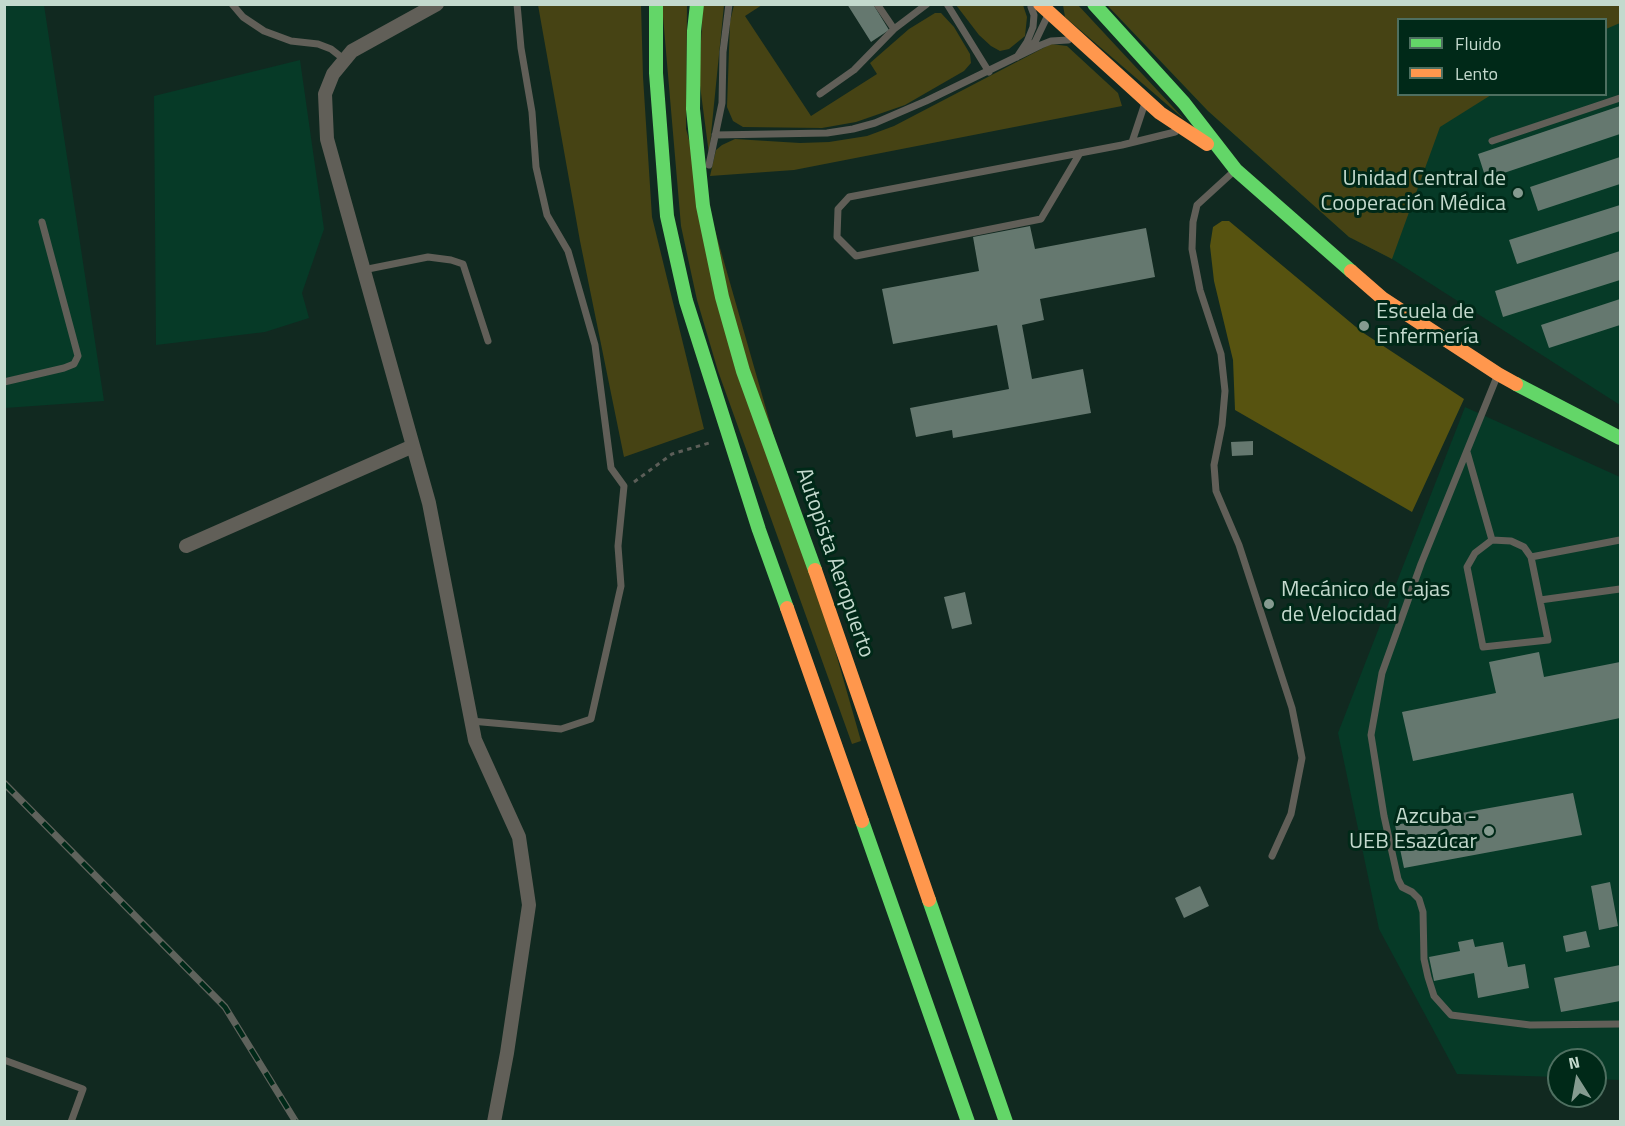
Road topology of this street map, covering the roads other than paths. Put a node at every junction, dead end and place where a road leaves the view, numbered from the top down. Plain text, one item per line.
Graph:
1 (232, 4) edge
2 (437, 4) edge
3 (517, 4) edge
4 (656, 4) edge
5 (697, 4) edge
6 (729, 4) edge
7 (877, 4) edge
8 (927, 4) edge
9 (947, 4) edge
10 (1030, 4) edge
11 (1094, 4) edge
12 (1046, 7) edge
13 (894, 30) junction
14 (1076, 39) junction
15 (1017, 58) junction
16 (345, 60) junction
17 (989, 72) junction
18 (820, 94) dead end
19 (1620, 98) edge
20 (1146, 100) junction
21 (1185, 129) junction
22 (715, 135) junction
23 (1491, 141) dead end
24 (1132, 142) junction
25 (1080, 153) junction
26 (1222, 154) junction
27 (1236, 170) junction
28 (42, 222) dead end
29 (714, 256) junction
30 (363, 270) junction
31 (488, 341) dead end
32 (1498, 374) junction
33 (4, 382) edge
34 (1620, 438) edge
35 (413, 446) junction
36 (1467, 452) junction
37 (1492, 540) junction
38 (1620, 540) edge
39 (186, 546) dead end
40 (1532, 557) junction
41 (1620, 589) edge
42 (1540, 600) junction
43 (471, 721) junction
44 (1272, 856) dead end
45 (1620, 1024) edge
46 (4, 1060) edge
47 (71, 1122) edge
48 (494, 1122) edge
49 (968, 1122) edge
50 (1005, 1122) edge

1 - 16 lane
2 - 16 street
3 - 43 lane
4 - 49 highway
5 - 29 highway, Autopista Aeropuerto
6 - 22 lane
7 - 13 lane
8 - 13 lane
9 - 17 lane
10 - 15 lane
11 - 26 highway
12 - 14 highway
12 - 15 lane
13 - 18 lane
14 - 15 lane
14 - 20 highway
15 - 17 lane
16 - 30 street
17 - 22 lane
19 - 23 lane
20 - 21 highway
20 - 24 lane
21 - 24 lane
21 - 26 highway
22 - 29 lane
24 - 25 lane
25 - 25 lane
26 - 27 highway
27 - 32 highway
27 - 44 lane
28 - 33 lane
29 - 50 highway, Autopista Aeropuerto
30 - 31 lane
30 - 35 street
32 - 34 highway
32 - 36 lane
35 - 39 street
35 - 43 street
36 - 37 lane
36 - 45 lane
37 - 40 lane
37 - 42 lane
38 - 40 lane
40 - 42 lane
41 - 42 lane
43 - 48 street
46 - 47 lane

